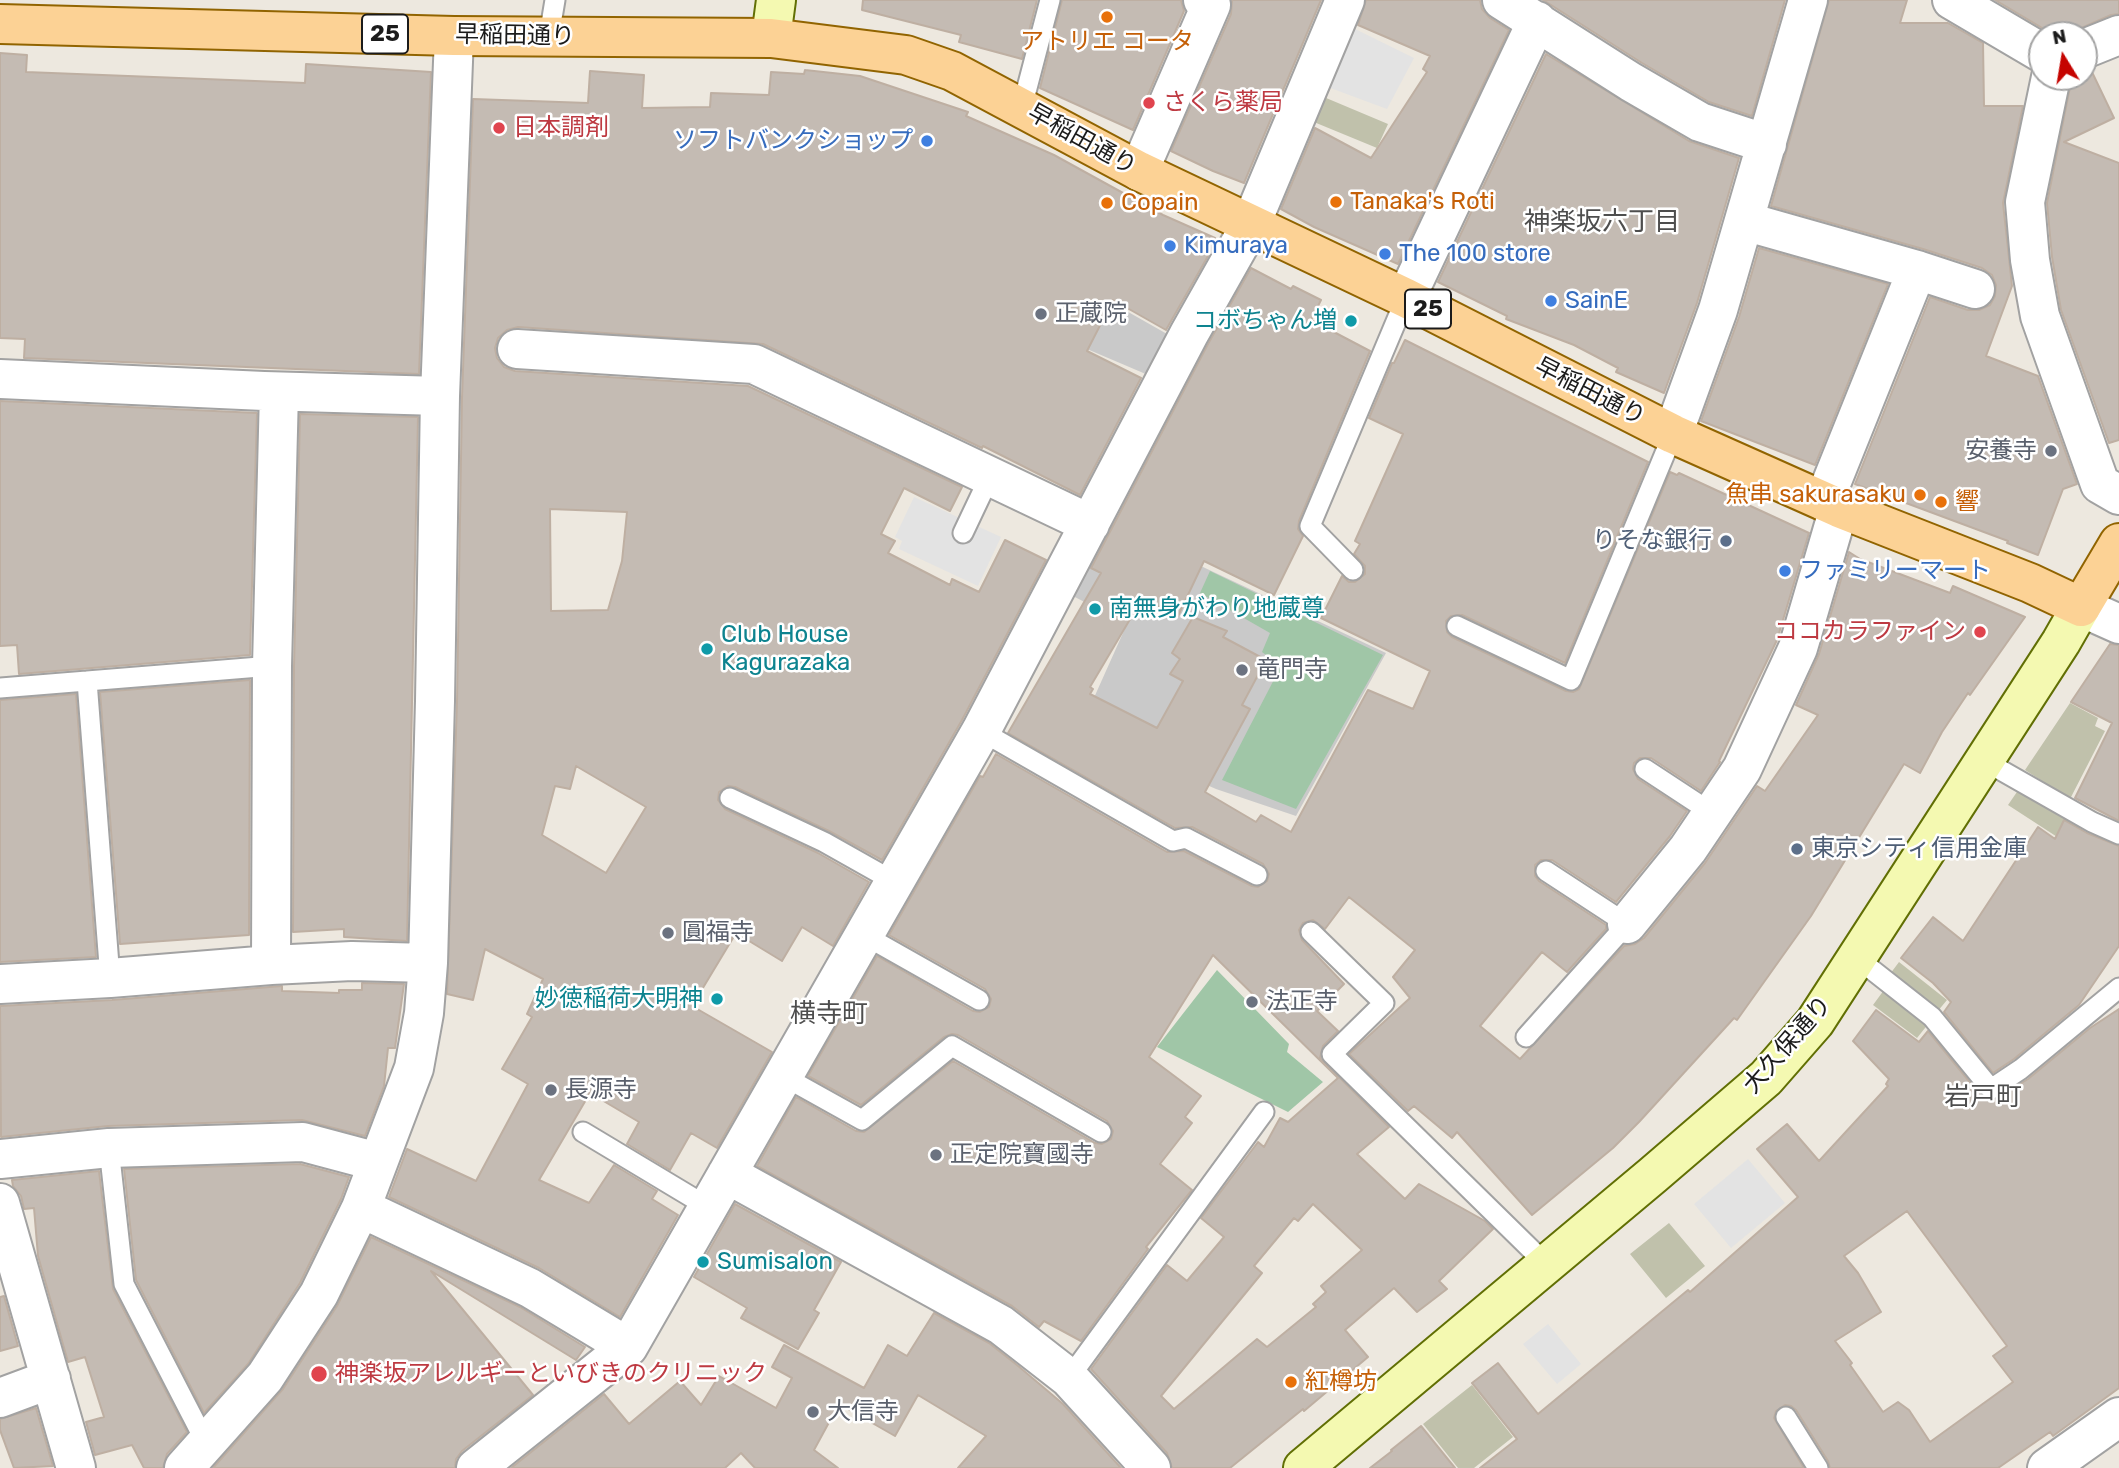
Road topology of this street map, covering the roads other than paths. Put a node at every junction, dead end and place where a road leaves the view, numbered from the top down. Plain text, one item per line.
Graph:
1 (776, 0) edge
2 (1050, 0) edge
3 (1203, 0) edge
4 (1345, 0) edge
5 (1502, 0) edge
6 (1808, 0) edge
7 (1952, 0) edge
8 (1542, 11) edge
9 (552, 18) edge
10 (0, 24) edge
11 (2119, 35) edge
12 (454, 36) junction
13 (771, 38) junction
14 (2098, 43) edge
15 (2028, 45) edge
16 (2048, 91) edge
17 (1023, 107) junction
18 (1767, 144) junction
19 (1139, 171) junction
20 (1744, 221) junction
21 (1251, 224) junction
22 (1917, 270) junction
23 (1975, 289) dead end
24 (1406, 298) junction
25 (517, 349) dead end
26 (0, 379) edge
27 (279, 392) junction
28 (440, 396) junction
29 (1673, 434) junction
30 (990, 476) junction
31 (2119, 495) edge
32 (1831, 504) junction
33 (1090, 524) junction
34 (963, 533) dead end
35 (2119, 542) edge
36 (1353, 570) dead end
37 (2081, 607) junction
38 (2119, 624) edge
39 (1457, 626) dead end
40 (272, 666) junction
41 (87, 681) junction
42 (0, 688) edge
43 (981, 731) junction
44 (1983, 760) junction
45 (1645, 769) dead end
46 (730, 798) dead end
47 (1712, 813) junction
48 (2119, 834) edge
49 (1546, 871) dead end
50 (1257, 875) dead end
51 (895, 882) junction
52 (1628, 924) junction
53 (1311, 932) dead end
54 (864, 935) junction
55 (1857, 958) junction
56 (428, 963) junction
57 (271, 965) junction
58 (110, 978) junction
59 (0, 984) edge
60 (2119, 988) edge
61 (979, 1000) dead end
62 (1526, 1037) dead end
63 (783, 1076) junction
64 (1264, 1112) dead end
65 (583, 1132) dead end
66 (1101, 1132) dead end
67 (109, 1148) junction
68 (0, 1160) edge
69 (378, 1162) junction
70 (727, 1174) junction
71 (0, 1203) edge
72 (708, 1207) junction
73 (361, 1208) junction
74 (1546, 1264) junction
75 (628, 1347) junction
76 (1069, 1378) junction
77 (51, 1379) junction
78 (0, 1398) edge
79 (1786, 1417) dead end
80 (2119, 1417) edge
81 (195, 1455) edge
82 (76, 1468) edge
83 (476, 1468) edge
84 (1151, 1468) edge
85 (1303, 1468) edge
86 (1818, 1468) edge
87 (2047, 1468) edge

1 - 13 main road
2 - 17 lane
3 - 19 street
4 - 21 street
5 - 8 street
6 - 18 street
7 - 15 street
8 - 18 street
8 - 24 street
9 - 12 main road, 早稲田通り / 25
9 - 13 main road, 早稲田通り / 25
10 - 12 main road, 早稲田通り / 25
11 - 14 street
12 - 28 street
13 - 17 main road, 早稲田通り / 25
16 - 31 street
17 - 19 main road, 早稲田通り / 25
18 - 20 street
19 - 21 main road, 早稲田通り / 25
20 - 22 street
20 - 29 street
21 - 24 main road, 早稲田通り / 25
21 - 33 street
22 - 23 street
22 - 32 street
24 - 29 main road, 早稲田通り / 25
24 - 36 lane
25 - 30 street
26 - 27 street
27 - 28 street
27 - 40 street
28 - 56 street
29 - 32 main road, 早稲田通り / 25
29 - 39 lane
30 - 33 street
30 - 34 lane
32 - 37 main road, 早稲田通り / 25
32 - 47 street
33 - 43 street
35 - 37 main road, 大久保通り
37 - 38 street
37 - 44 main road, 大久保通り
40 - 41 lane
40 - 57 street
41 - 42 lane
41 - 58 lane
43 - 50 lane
43 - 51 street
44 - 48 lane
44 - 55 main road, 大久保通り
45 - 47 lane
46 - 51 lane
47 - 52 street
49 - 52 lane
51 - 54 street
52 - 62 lane
53 - 74 lane
54 - 61 lane
54 - 63 street
55 - 60 lane
55 - 74 main road, 大久保通り
56 - 57 street
56 - 69 street
57 - 58 street
58 - 59 street
63 - 66 lane
63 - 70 street
64 - 76 lane
65 - 72 lane
67 - 68 street
67 - 69 street
67 - 81 lane
69 - 73 street
70 - 72 street
70 - 76 street
71 - 77 street
72 - 75 street
73 - 75 street
73 - 81 street
74 - 85 main road, 大久保通り
75 - 83 street
76 - 84 street
77 - 78 street
77 - 82 street
79 - 86 lane
80 - 87 street

